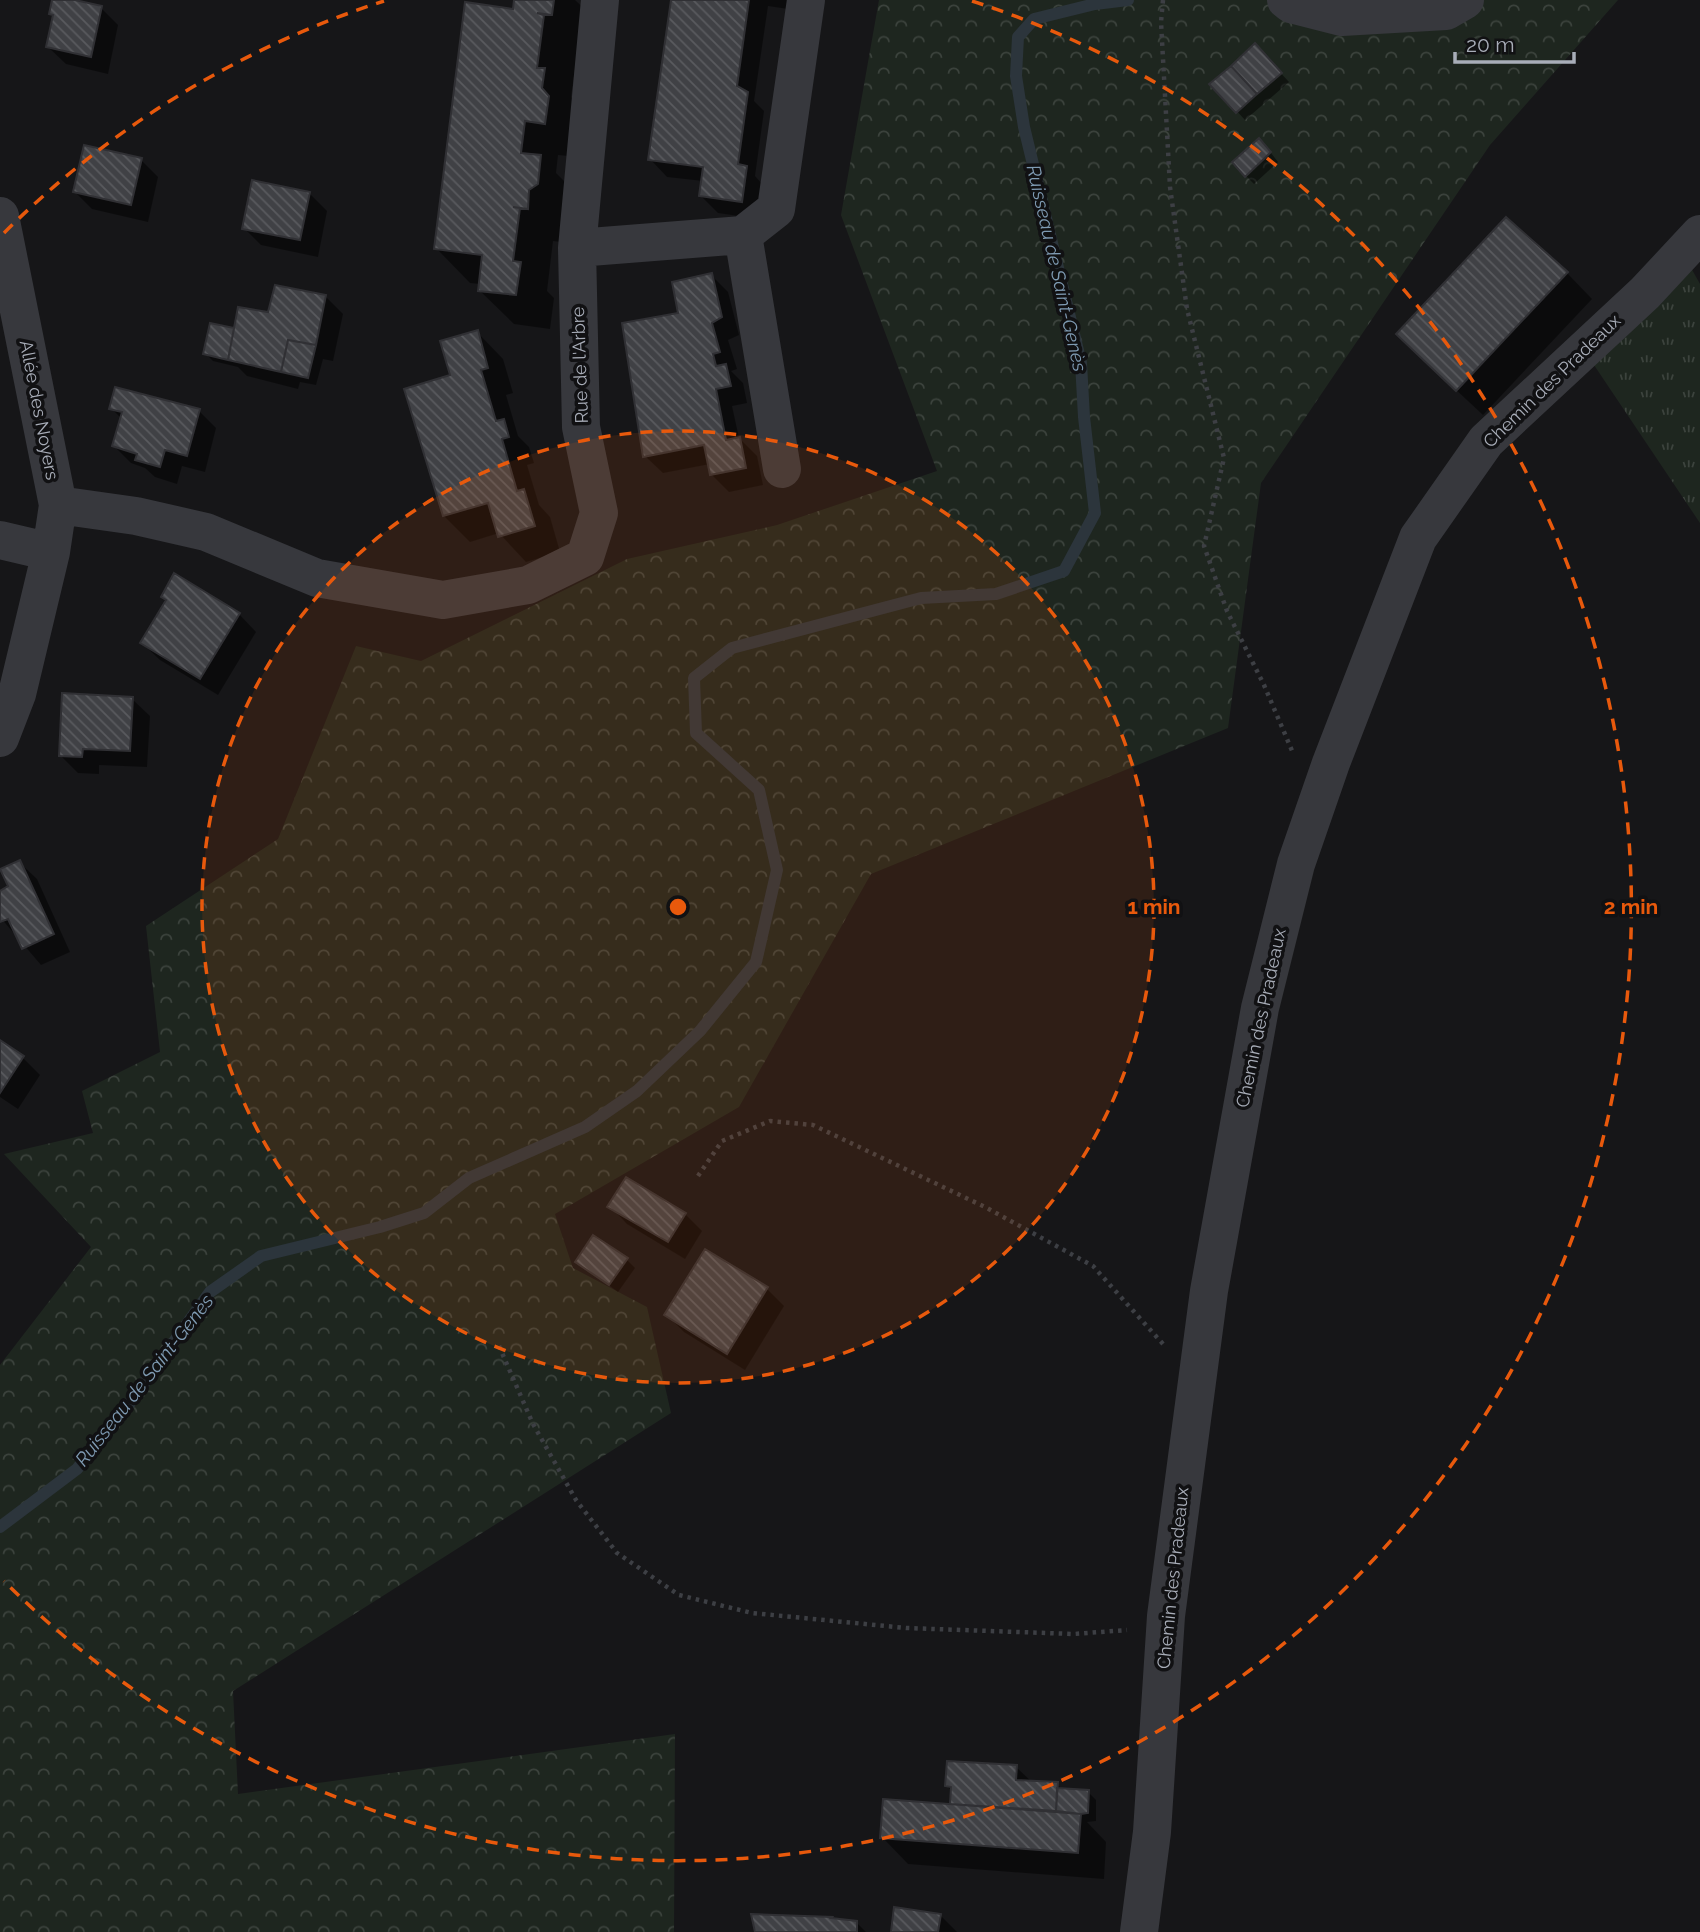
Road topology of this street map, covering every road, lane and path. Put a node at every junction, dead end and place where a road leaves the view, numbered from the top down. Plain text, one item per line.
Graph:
1 (600, 0) edge
2 (806, 0) edge
3 (1163, 0) edge
4 (1286, 0) edge
5 (1465, 0) edge
6 (0, 216) edge
7 (1700, 234) edge
8 (743, 235) junction
9 (577, 248) junction
10 (782, 470) dead end
11 (58, 505) junction
12 (0, 540) edge
13 (51, 552) junction
14 (0, 738) edge
15 (1317, 805) junction
16 (698, 1176) dead end
17 (499, 1346) dead end
18 (1197, 1380) junction
19 (1166, 1628) junction
20 (1139, 1932) edge

1 - 9 street, Rue de l'Arbre
2 - 8 street
3 - 15 path
4 - 5 street
6 - 11 street, Allée des Noyers
7 - 15 street, Chemin des Pradeaux
8 - 9 street
8 - 10 street
9 - 11 street, Rue de l'Arbre
11 - 13 street, Allée des Noyers
12 - 13 street
13 - 14 street, Allée des Noyers
15 - 18 street, Chemin des Pradeaux
16 - 18 path
17 - 19 path
18 - 19 street, Chemin des Pradeaux
19 - 20 street, Chemin des Pradeaux

